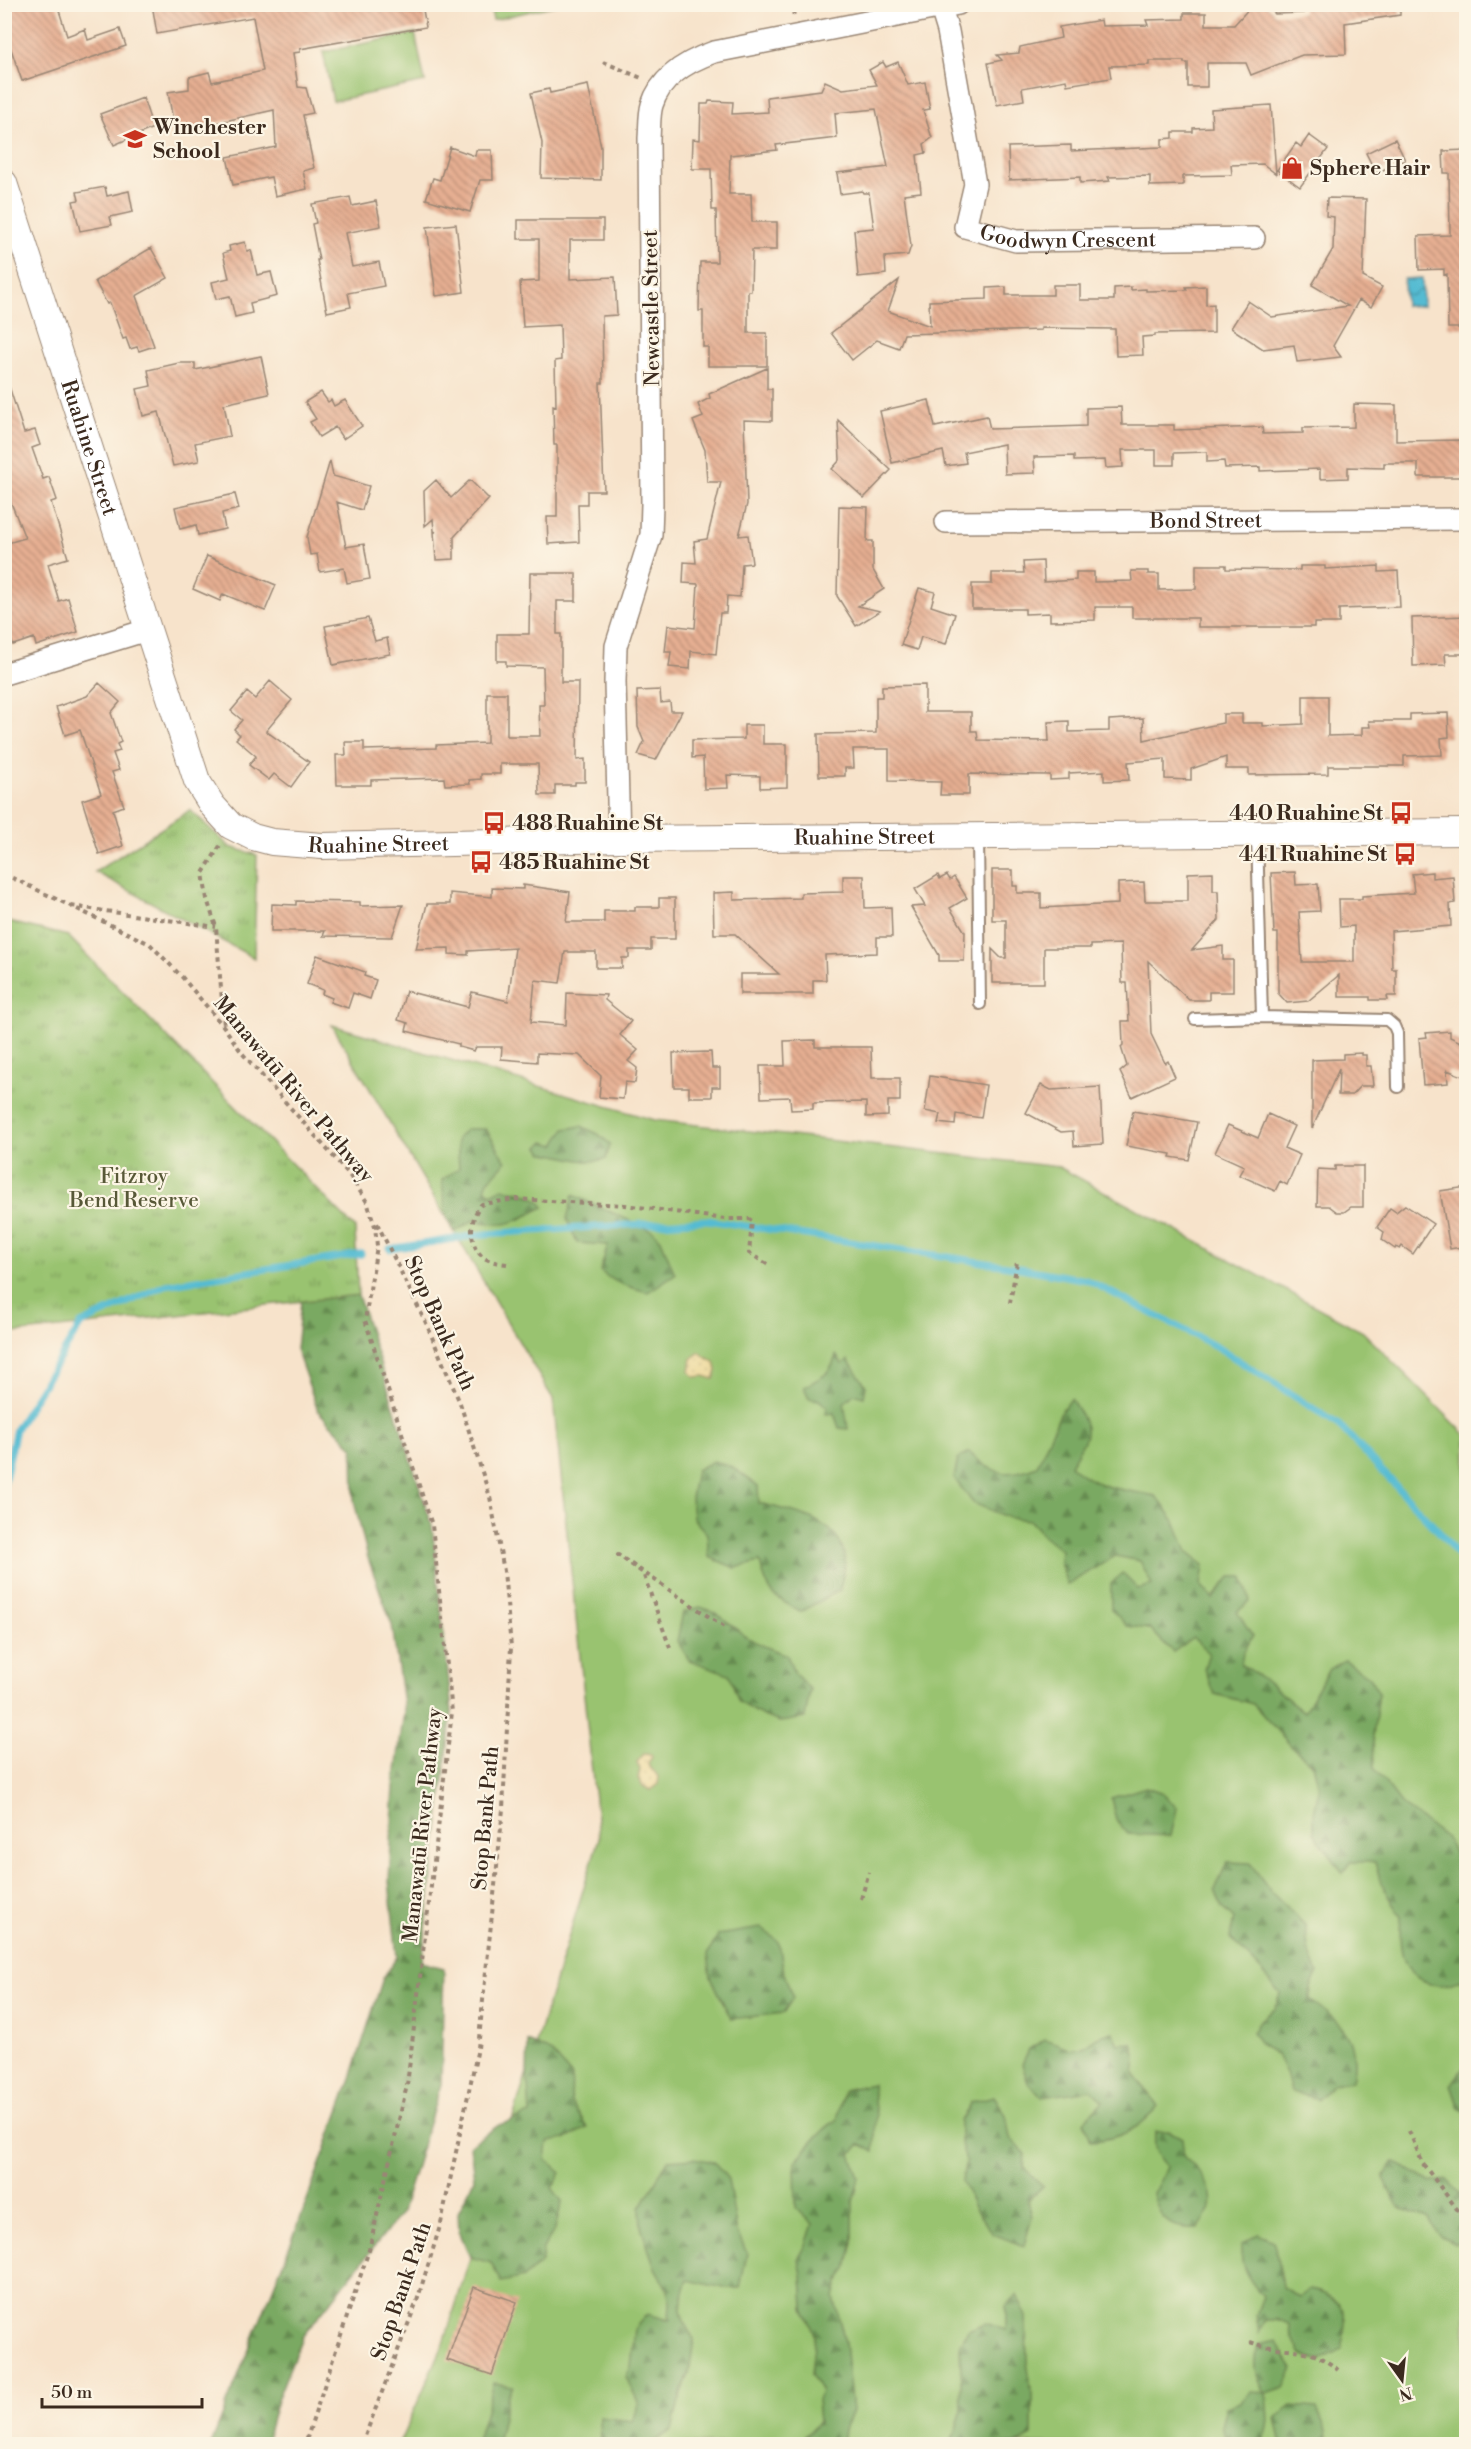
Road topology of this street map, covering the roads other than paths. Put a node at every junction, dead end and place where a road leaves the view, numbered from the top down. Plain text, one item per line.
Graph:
1 (950, 6) edge
2 (4, 183) edge
3 (1254, 238) dead end
4 (1467, 519) edge
5 (946, 522) dead end
6 (147, 630) junction
7 (4, 674) edge
8 (1467, 832) edge
9 (1257, 834) junction
10 (978, 837) junction
11 (619, 839) junction
12 (980, 1004) dead end
13 (1262, 1017) junction
14 (1195, 1019) dead end
15 (1398, 1087) dead end

1 - 3 street, Goodwyn Crescent
1 - 11 street, Newcastle Street
2 - 6 street, Ruahine Street
4 - 5 street, Bond Street
6 - 7 street
6 - 11 street, Ruahine Street
8 - 9 street, Ruahine Street
9 - 10 street, Ruahine Street
9 - 13 lane
10 - 11 street, Ruahine Street
10 - 12 lane
13 - 14 lane
13 - 15 lane

